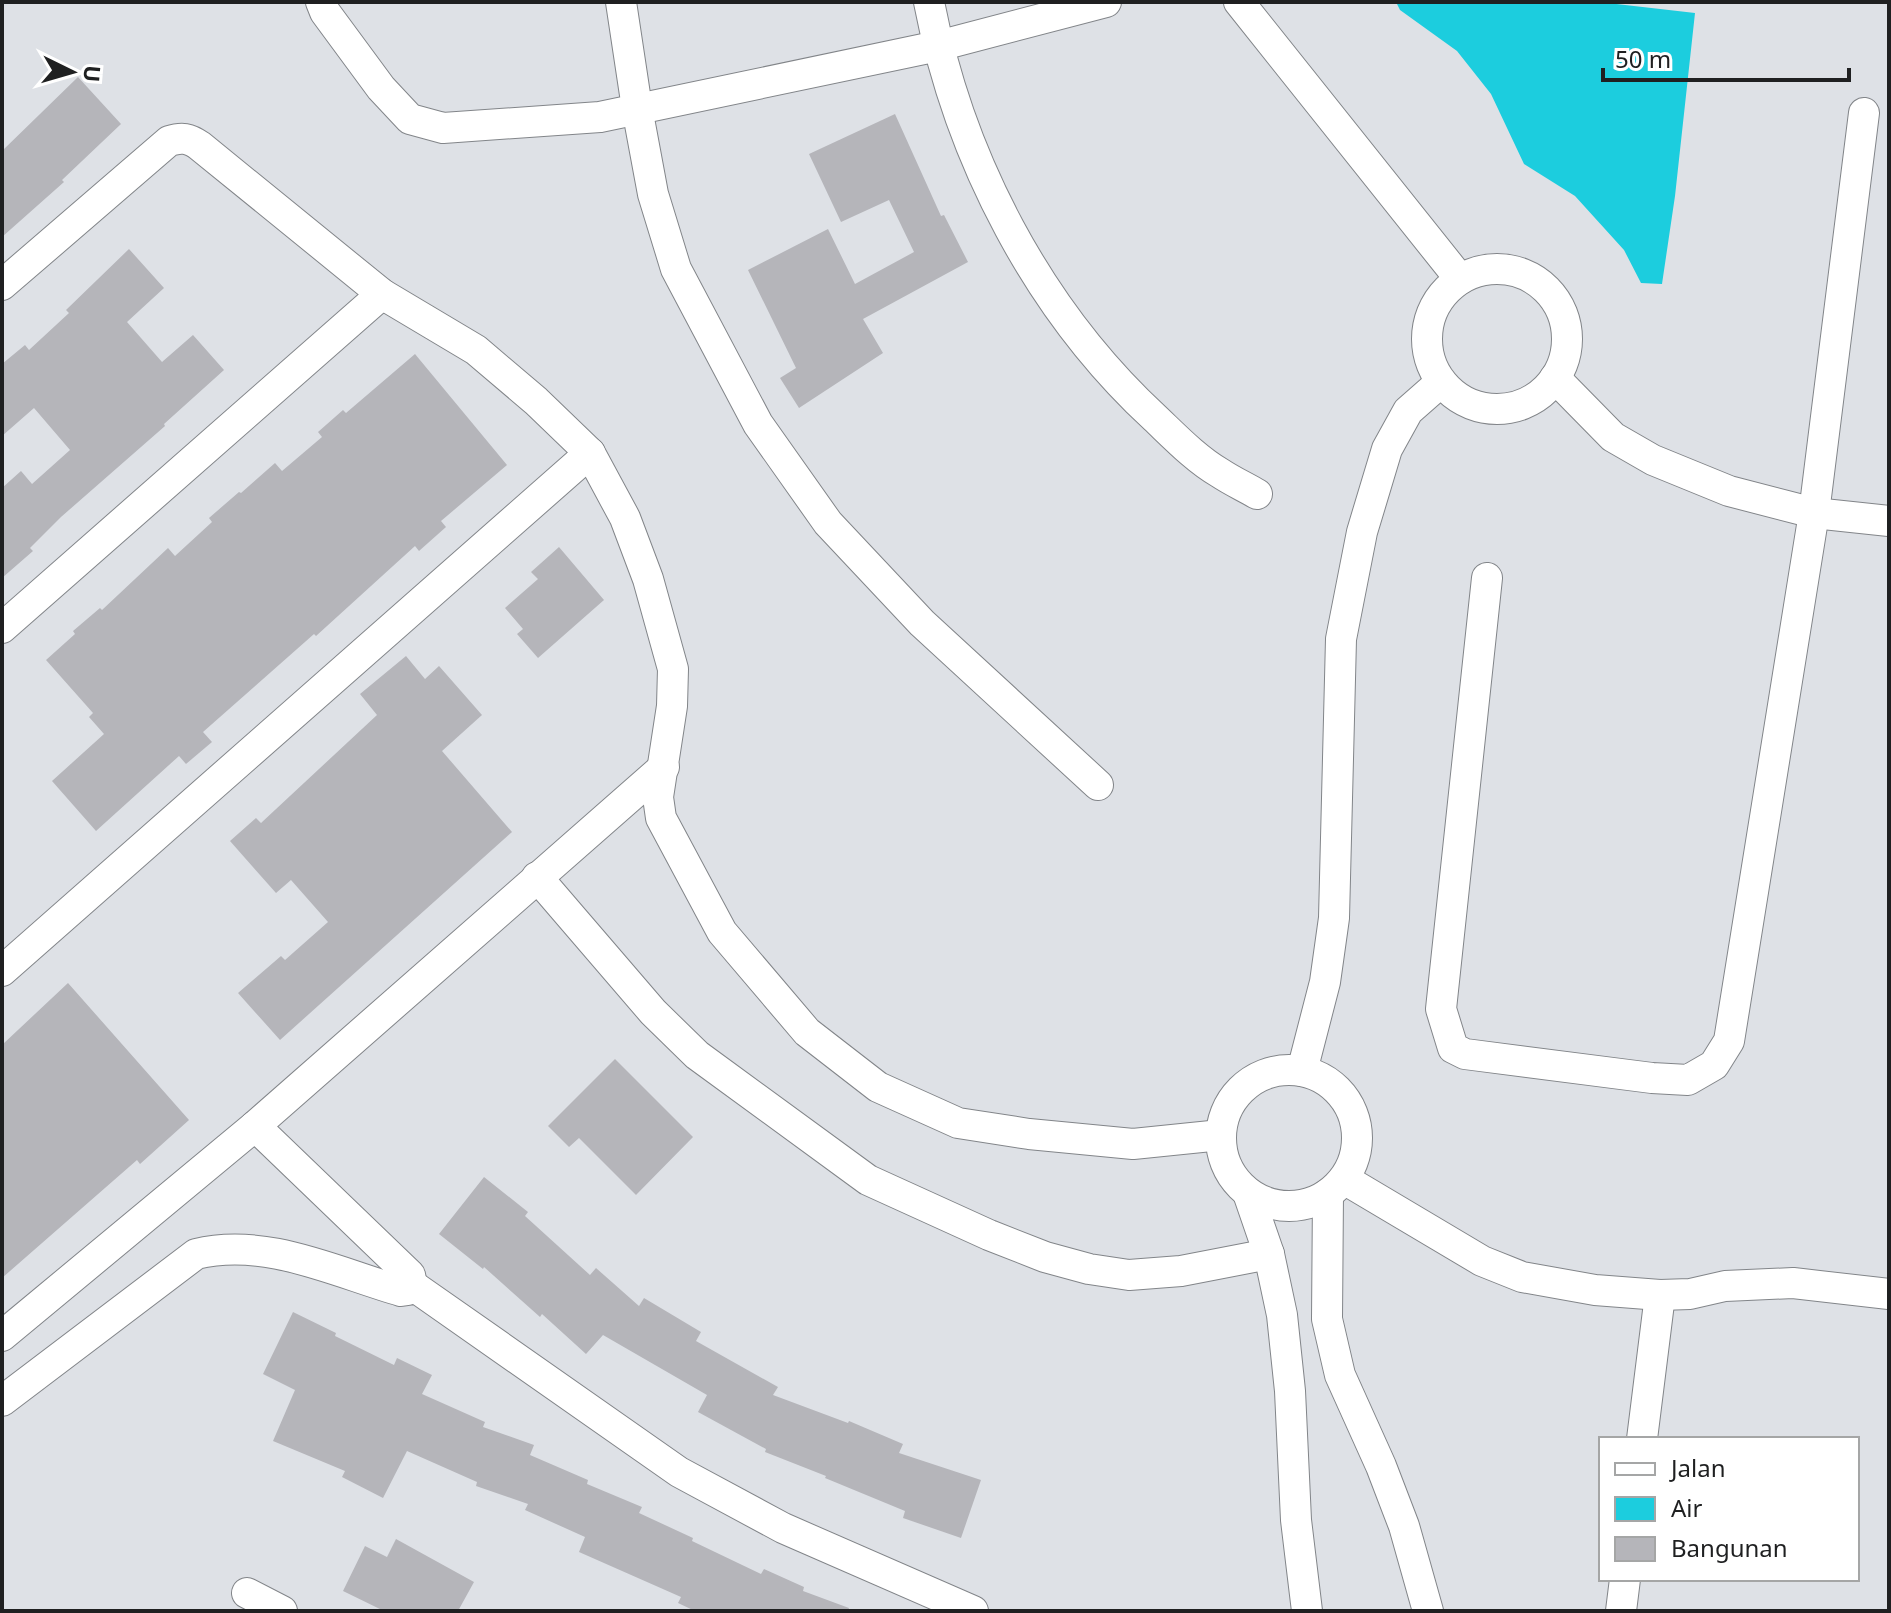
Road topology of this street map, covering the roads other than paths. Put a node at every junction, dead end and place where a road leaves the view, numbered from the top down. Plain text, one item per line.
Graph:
1 (321, 2) edge
2 (621, 2) edge
3 (929, 2) edge
4 (1106, 2) edge
5 (1239, 2) edge
6 (938, 46) junction
7 (637, 108) junction
8 (1864, 113) dead end
9 (1460, 279) junction
10 (2, 285) edge
11 (382, 294) junction
12 (1555, 378) junction
13 (1441, 382) junction
14 (590, 453) junction
15 (1257, 494) dead end
16 (1814, 513) junction
17 (1889, 521) edge
18 (1487, 578) dead end
19 (2, 628) edge
20 (664, 767) junction
21 (1098, 785) dead end
22 (537, 877) junction
23 (2, 971) edge
24 (1302, 1071) junction
25 (255, 1126) junction
26 (1221, 1135) junction
27 (1336, 1186) junction
28 (1248, 1193) junction
29 (1269, 1254) junction
30 (412, 1285) junction
31 (1889, 1294) edge
32 (1660, 1295) junction
33 (2, 1336) edge
34 (2, 1401) edge
35 (1642, 1437) edge
36 (1625, 1581) edge
37 (247, 1593) dead end
38 (282, 1611) edge
39 (973, 1611) edge
40 (1307, 1611) edge
41 (1428, 1611) edge
42 (1621, 1611) edge

1 - 7 street
2 - 7 street
3 - 6 street
4 - 6 street
5 - 9 street
6 - 7 street
6 - 15 street
7 - 21 street
8 - 16 street
9 - 12 street
9 - 13 street
10 - 11 street
11 - 14 street
11 - 19 street
12 - 13 street
12 - 16 street
13 - 24 street
14 - 20 street
14 - 23 street
16 - 17 street
16 - 18 street
20 - 22 street
20 - 26 street
22 - 25 street
22 - 29 street
24 - 26 street
24 - 27 street
25 - 30 street
25 - 33 street
26 - 28 street
27 - 28 street
27 - 32 street
27 - 41 street
28 - 29 street
29 - 40 street
30 - 34 street
30 - 39 street
31 - 32 street
32 - 35 street
36 - 42 street
37 - 38 street

